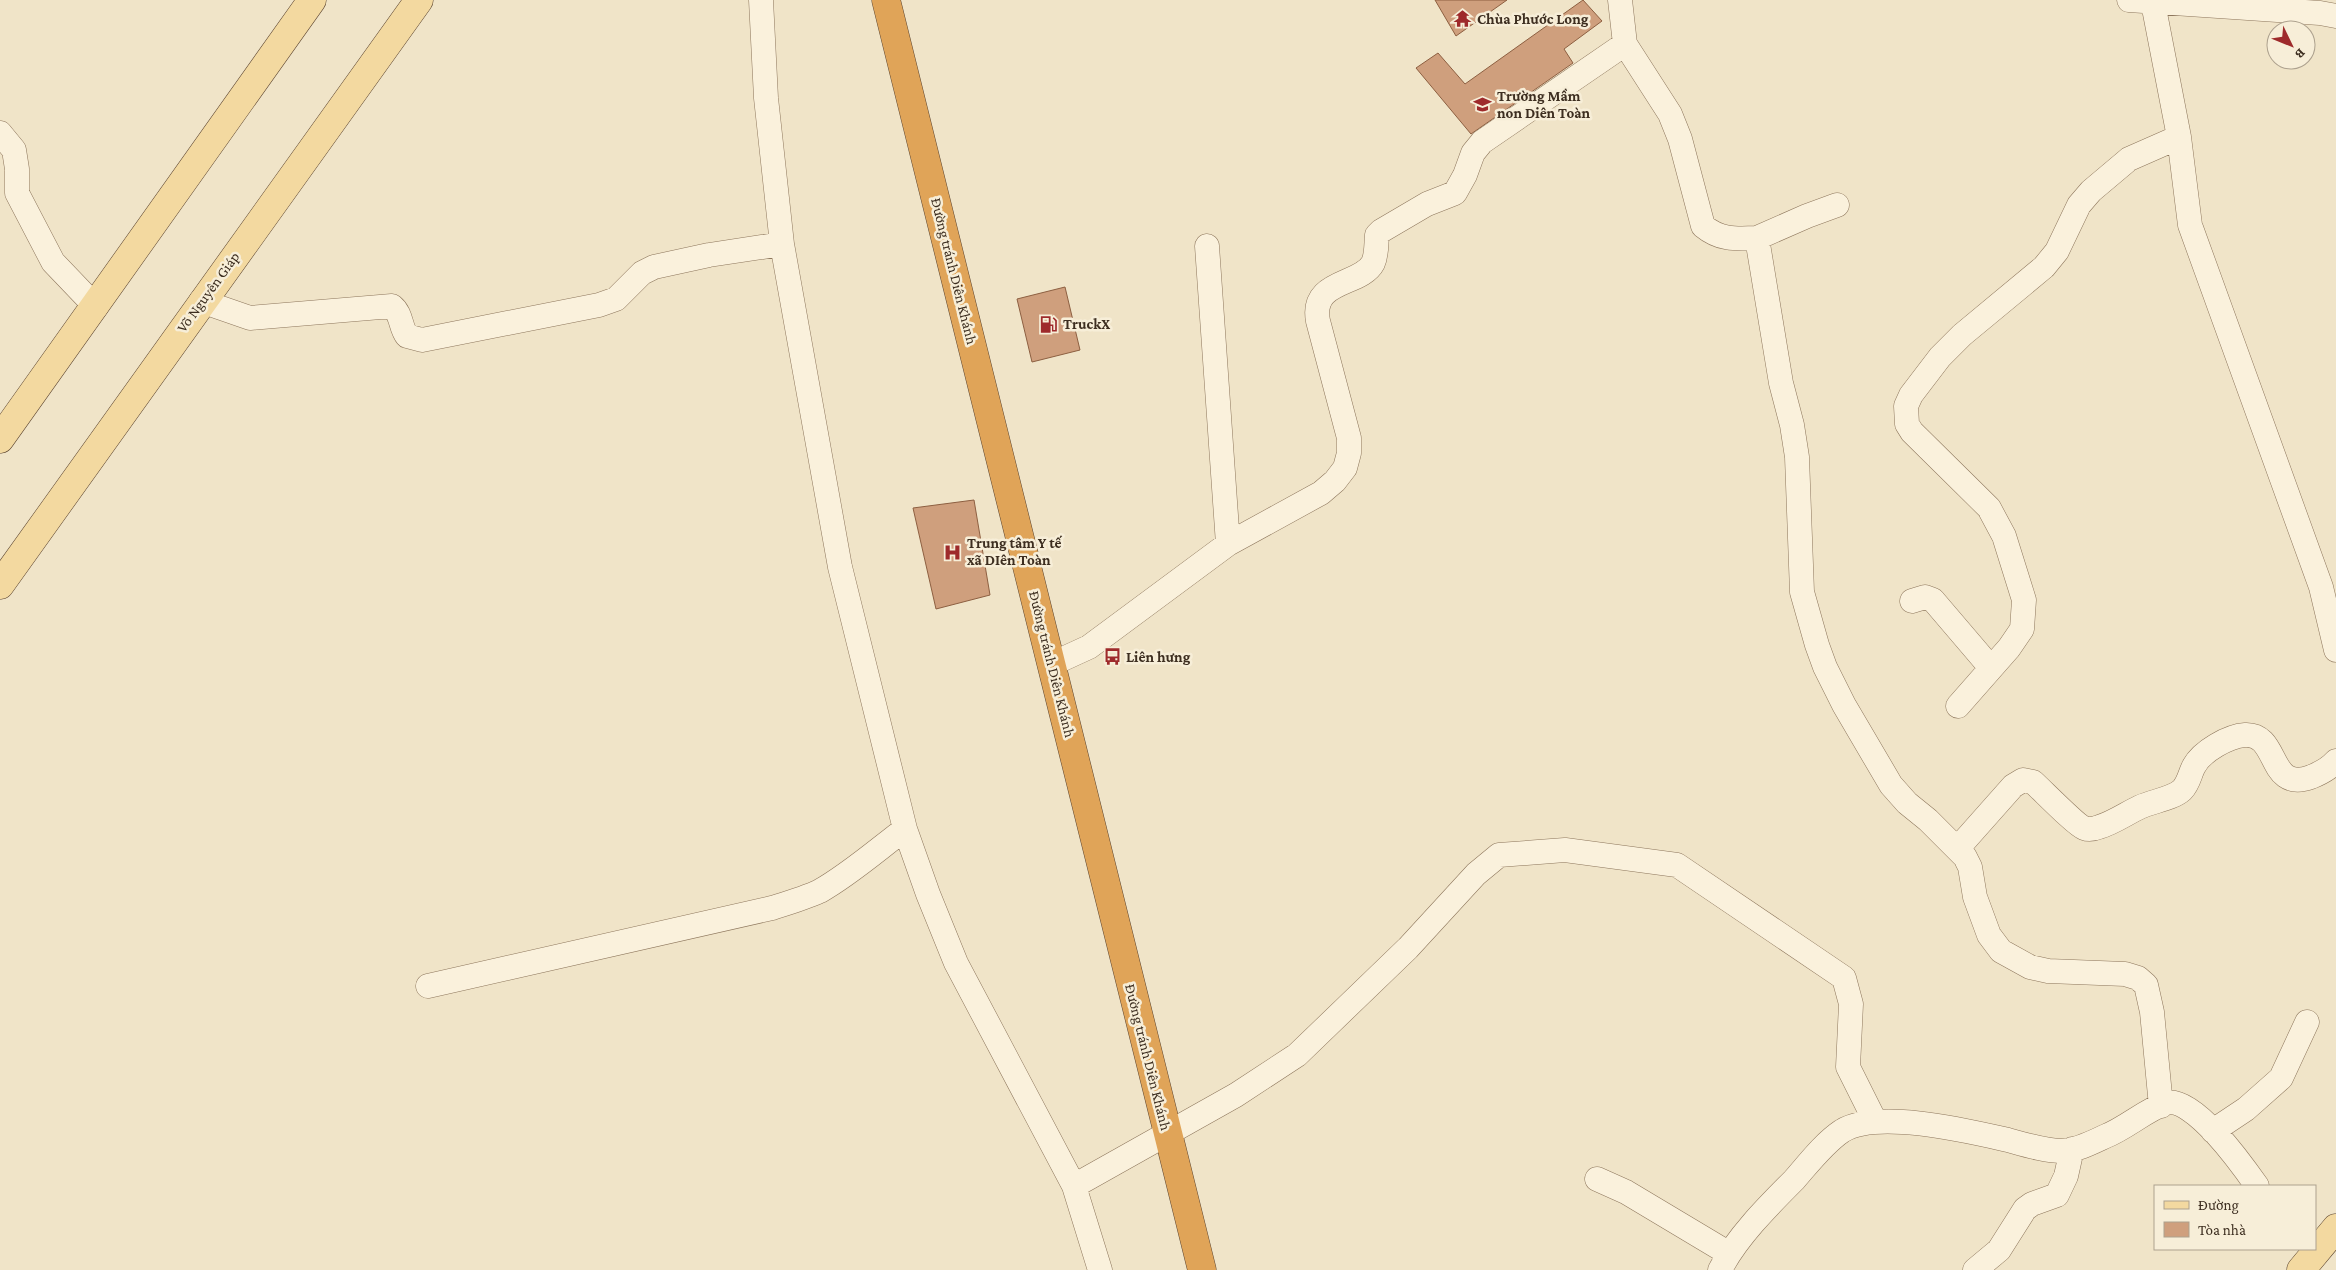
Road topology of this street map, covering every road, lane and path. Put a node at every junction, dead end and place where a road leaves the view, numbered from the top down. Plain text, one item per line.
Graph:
1 (312, 0) edge
2 (419, 0) edge
3 (761, 0) edge
4 (886, 0) edge
5 (1620, 0) edge
6 (2129, 0) edge
7 (2207, 2) edge
8 (2153, 3) junction
9 (2336, 16) edge
10 (1625, 44) junction
11 (0, 133) edge
12 (2179, 137) junction
13 (9, 199) edge
14 (1837, 205) dead end
15 (1757, 238) junction
16 (782, 244) junction
17 (1207, 246) dead end
18 (202, 301) junction
19 (96, 307) junction
20 (0, 439) edge
21 (1228, 544) junction
22 (0, 585) edge
23 (1912, 601) dead end
24 (2336, 650) edge
25 (1052, 664) junction
26 (1991, 668) junction
27 (1958, 706) dead end
28 (2336, 761) edge
29 (905, 829) junction
30 (1958, 848) junction
31 (428, 986) dead end
32 (2307, 1022) dead end
33 (2161, 1106) junction
34 (1875, 1121) junction
35 (2213, 1131) junction
36 (1167, 1135) junction
37 (2072, 1149) junction
38 (1597, 1179) dead end
39 (2256, 1185) edge
40 (1074, 1186) junction
41 (2336, 1228) edge
42 (2314, 1258) edge
43 (1724, 1262) edge
44 (1100, 1270) edge
45 (1202, 1270) edge
46 (1975, 1270) edge

1 - 19 main road
2 - 18 main road, Võ Nguyên Giáp
3 - 16 street
4 - 25 highway, Đường tránh Diên Khánh
5 - 10 street
6 - 8 street
7 - 8 street
7 - 9 street
8 - 12 street
10 - 15 street
10 - 21 street
11 - 13 street
12 - 24 street
12 - 26 street
13 - 19 street
14 - 15 street
15 - 30 street
16 - 18 street
16 - 29 street
17 - 21 street
18 - 22 main road, Võ Nguyên Giáp
19 - 20 main road
21 - 25 street
23 - 26 street
25 - 36 highway, Đường tránh Diên Khánh
26 - 27 street
28 - 30 street
29 - 31 street
29 - 40 street
30 - 33 street
32 - 35 street
33 - 35 street
33 - 37 street
34 - 36 street
34 - 37 street
34 - 43 street
35 - 39 street
36 - 40 street
36 - 45 highway, Đường tránh Diên Khánh
37 - 46 street
38 - 43 street
40 - 44 street
41 - 42 main road

